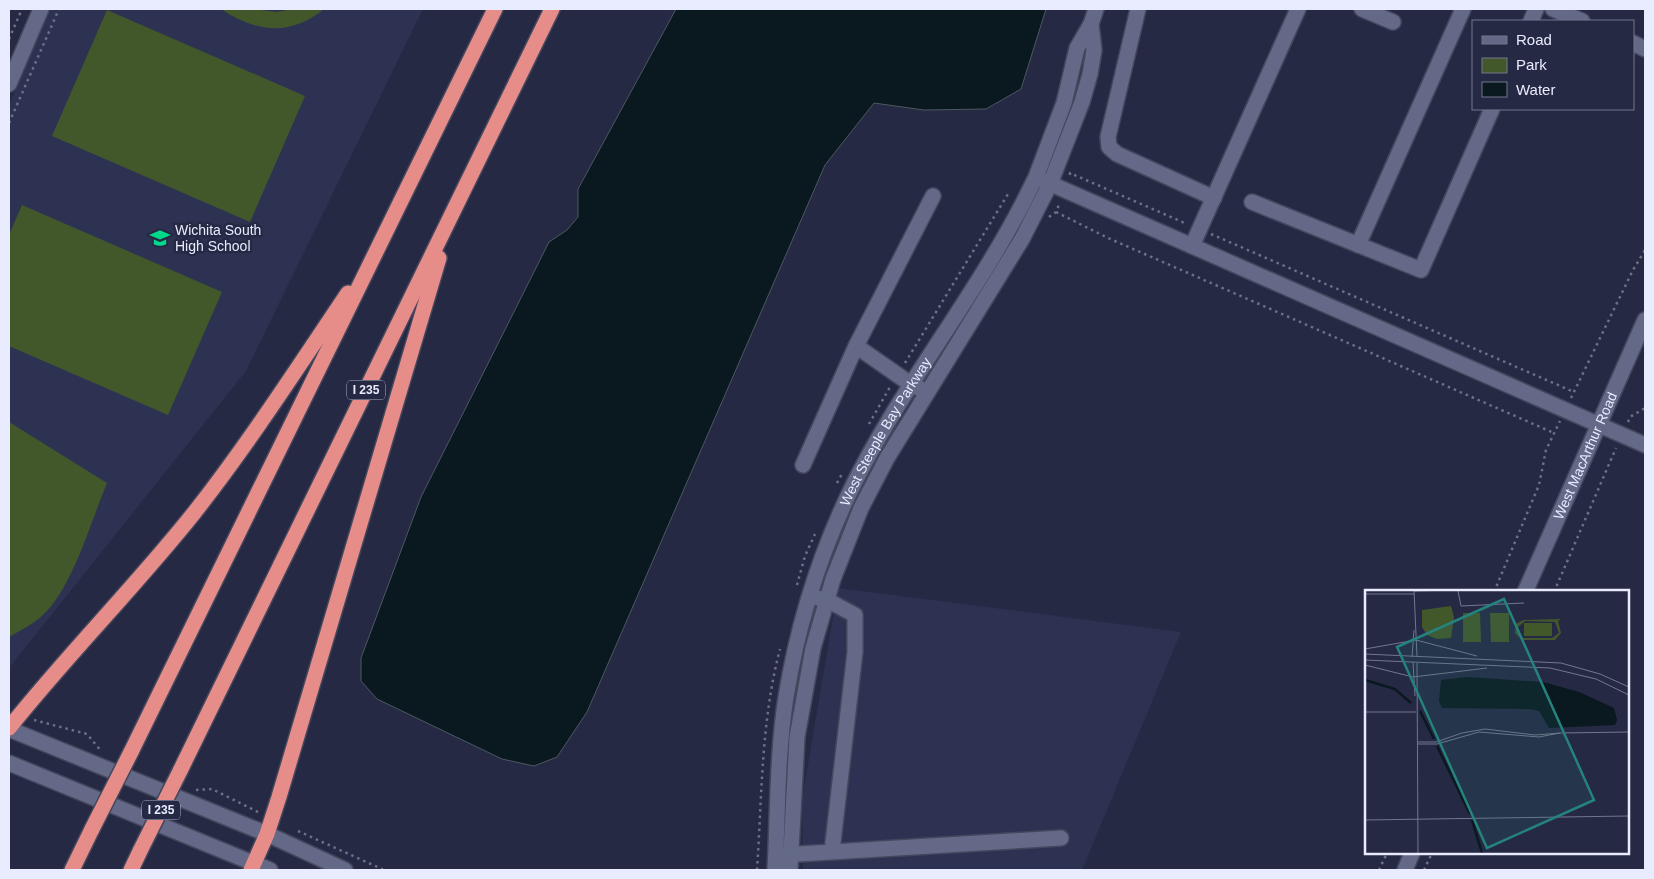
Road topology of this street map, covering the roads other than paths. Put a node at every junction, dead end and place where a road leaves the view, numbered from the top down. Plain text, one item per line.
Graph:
1 (41, 9) edge
2 (495, 9) edge
3 (552, 9) edge
4 (1096, 9) edge
5 (1138, 9) edge
6 (1298, 9) edge
7 (1362, 9) edge
8 (1463, 9) edge
9 (1553, 9) edge
10 (1580, 20) edge
11 (1393, 22) dead end
12 (1091, 24) junction
13 (9, 84) edge
14 (1492, 110) edge
15 (1036, 178) junction
16 (1057, 187) junction
17 (933, 196) dead end
18 (1214, 198) junction
19 (1252, 202) dead end
20 (452, 214) junction
21 (1358, 245) junction
22 (1192, 246) junction
23 (378, 249) junction
24 (1645, 320) edge
25 (856, 346) junction
26 (912, 385) junction
27 (927, 392) junction
28 (1600, 425) junction
29 (1645, 445) edge
30 (802, 465) dead end
31 (1526, 590) edge
32 (810, 596) junction
33 (827, 600) junction
34 (9, 729) edge
35 (9, 763) edge
36 (267, 834) junction
37 (1061, 838) dead end
38 (832, 851) junction
39 (792, 854) junction
40 (1412, 854) edge
41 (775, 863) edge
42 (252, 867) edge
43 (72, 870) edge
44 (130, 870) edge
45 (270, 870) edge
46 (345, 870) edge
47 (790, 870) edge
48 (1405, 870) edge

1 - 13 street
2 - 23 highway
3 - 20 highway, I 235
4 - 12 street, West Steeple Bay Parkway
5 - 18 street
6 - 18 street
7 - 11 street
8 - 21 street
9 - 10 street
12 - 15 street, West Steeple Bay Parkway
12 - 16 street, West Steeple Bay Parkway
14 - 21 street
15 - 16 street
15 - 26 street, West Steeple Bay Parkway
16 - 22 street
16 - 27 street, West Steeple Bay Parkway
17 - 25 street
18 - 22 street
19 - 21 street
20 - 36 highway
20 - 44 highway, I 235, bridge
22 - 28 street
23 - 34 highway
23 - 43 highway, bridge
24 - 28 street, West MacArthur Road
25 - 26 street
25 - 30 street
26 - 27 street
26 - 32 street, West Steeple Bay Parkway
27 - 33 street, West Steeple Bay Parkway
28 - 29 street
28 - 31 street, West MacArthur Road
32 - 33 street
32 - 41 street, West Steeple Bay Parkway
33 - 38 street
33 - 39 street, West Steeple Bay Parkway
34 - 36 street
35 - 42 street
36 - 42 highway
36 - 46 street
37 - 38 street
38 - 39 street
39 - 41 street
39 - 47 street, West Steeple Bay Parkway
40 - 48 street
42 - 45 street

